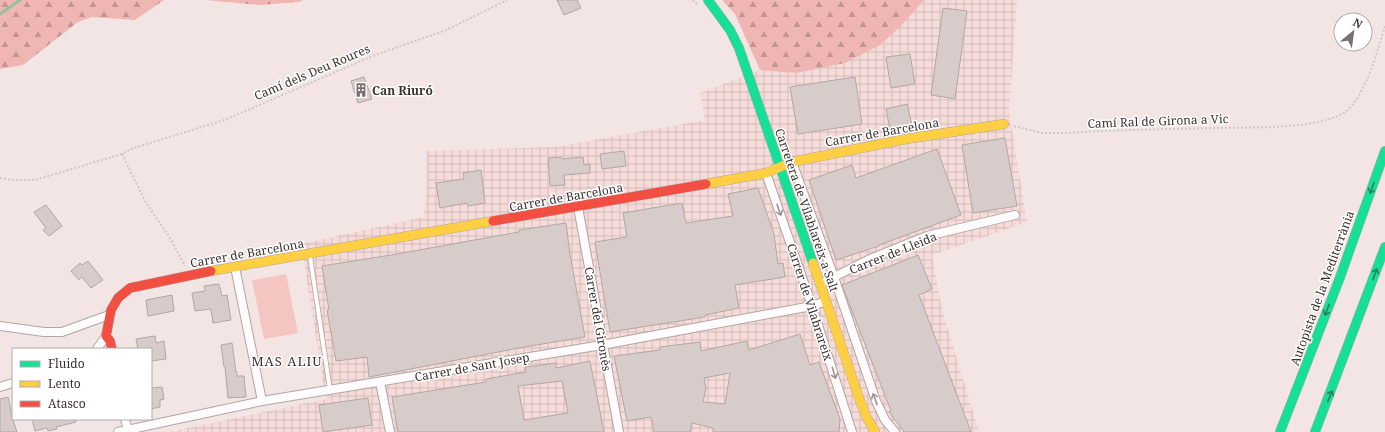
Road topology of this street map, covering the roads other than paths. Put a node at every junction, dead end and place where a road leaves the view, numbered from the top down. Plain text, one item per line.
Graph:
1 (708, 0) edge
2 (1004, 124) road end
3 (1385, 151) edge
4 (792, 162) junction
5 (780, 168) junction
6 (766, 173) junction
7 (578, 207) junction
8 (1015, 215) dead end
9 (1385, 247) edge
10 (310, 254) junction
11 (235, 267) junction
12 (834, 277) junction
13 (820, 284) junction
14 (826, 301) junction
15 (812, 306) junction
16 (110, 316) junction
17 (0, 326) edge
18 (106, 336) junction
19 (602, 345) junction
20 (98, 348) edge
21 (112, 348) edge
22 (380, 382) junction
23 (12, 383) edge
24 (0, 387) edge
25 (330, 390) junction
26 (262, 401) junction
27 (125, 420) edge
28 (128, 430) junction
29 (118, 432) edge
30 (390, 432) edge
31 (619, 432) edge
32 (852, 432) edge
33 (875, 432) edge
34 (895, 432) edge
35 (1280, 432) edge
36 (1315, 432) edge

1 - 5 main road, Carretera de Vilablareix a Salt
2 - 4 main road, Carrer de Barcelona
3 -> 35 main road, Autopista de la Mediterrània
4 - 5 main road, Carrer de Barcelona
4 - 12 street
5 - 6 main road, Carrer de Barcelona
5 - 13 main road, Carretera de Vilablareix a Salt
6 - 7 main road, Carrer de Barcelona
6 -> 15 street, Carrer de Vilabrareix
7 - 10 main road, Carrer de Barcelona
7 - 19 street, Carrer del Gironès
8 - 12 street, Carrer de Lleida
36 -> 9 main road
10 - 11 main road, Carrer de Barcelona
10 - 25 lane
11 - 16 main road, Carrer de Barcelona
11 - 26 street
12 - 13 street, Carrer de Lleida
34 -> 12 street
13 - 14 main road, Carretera de Vilablareix a Salt
14 - 15 street, Carrer de Sant Josep
14 - 33 main road, Carretera de Vilablareix a Salt
15 - 19 street, Carrer de Sant Josep
15 -> 32 street, Carrer de Vilabrareix
16 - 17 street
16 - 18 main road
18 - 20 street
18 - 21 main road
19 - 22 street, Carrer de Sant Josep
19 - 31 street, Carrer del Gironès
22 - 25 street, Carrer de Sant Josep
22 - 30 street
23 - 24 street
25 - 26 street, Carrer de Sant Josep
26 - 28 street, Carrer de Sant Josep
27 - 28 street
28 - 29 street, Carrer de Sant Josep

